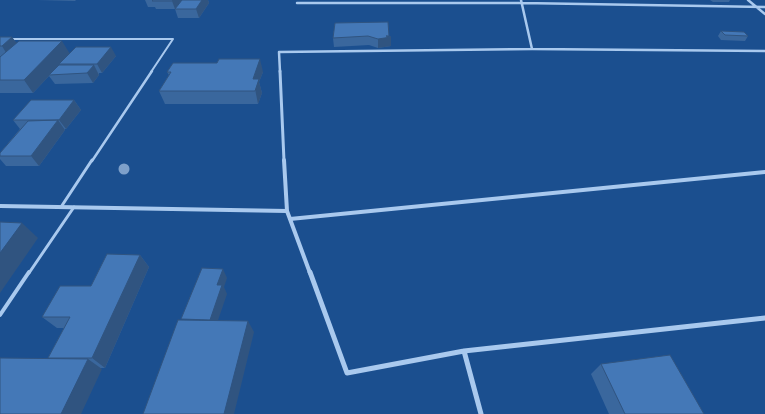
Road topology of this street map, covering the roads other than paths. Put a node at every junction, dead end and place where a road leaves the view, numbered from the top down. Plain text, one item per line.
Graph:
1 (672, 0) edge
2 (748, 0) edge
3 (521, 2) edge
4 (296, 3) dead end
5 (676, 5) junction
6 (757, 7) junction
7 (765, 7) edge
8 (765, 14) edge
9 (8, 39) edge
10 (532, 49) junction
11 (765, 51) edge
12 (765, 172) edge
13 (0, 206) edge
14 (61, 207) junction
15 (74, 207) junction
16 (287, 211) junction
17 (290, 218) junction
18 (0, 315) edge
19 (765, 318) edge
20 (464, 351) junction
21 (481, 414) edge

1 - 5 street
2 - 6 street
3 - 4 street
3 - 5 street
3 - 10 street
5 - 6 street
6 - 7 street
6 - 8 street
9 - 14 lane
10 - 11 street
10 - 16 street
12 - 17 street
13 - 14 street
14 - 15 street
15 - 16 street
15 - 18 lane
16 - 17 street
17 - 20 street
19 - 20 street
20 - 21 street

